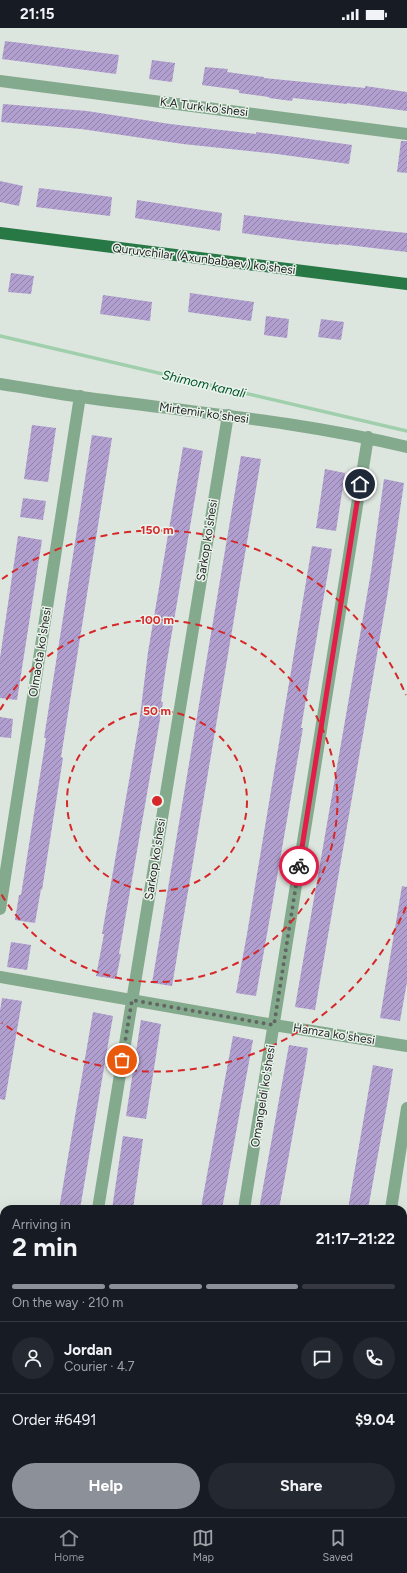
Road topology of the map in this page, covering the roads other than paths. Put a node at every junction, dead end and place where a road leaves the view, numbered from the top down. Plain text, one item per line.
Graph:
1 (0, 81) edge
2 (407, 134) edge
3 (0, 233) edge
4 (407, 284) edge
5 (0, 384) edge
6 (80, 396) junction
7 (228, 415) junction
8 (368, 437) junction
9 (407, 447) edge
10 (0, 908) edge
11 (0, 977) edge
12 (132, 1000) junction
13 (274, 1025) junction
14 (407, 1046) edge
15 (407, 1108) edge
16 (99, 1205) edge
17 (245, 1205) edge
18 (392, 1205) edge

1 - 2 street, K.A Turk ko'shesi
3 - 4 main road, Quruvchilar (Axunbabaev) ko'shesi
5 - 6 street, Mirtemir ko'shesi
6 - 7 street, Mirtemir ko'shesi
6 - 10 street, Olmaota ko'shesi
7 - 8 street, Mirtemir ko'shesi
7 - 12 street, Sarkop ko'shesi
8 - 9 street, Mirtemir ko'shesi
8 - 13 street, Omangeldi ko'shesi
11 - 12 street, Hamza ko'shesi
12 - 13 street, Hamza ko'shesi
12 - 16 street, Sarkop ko'shesi
13 - 14 street, Hamza ko'shesi
13 - 17 street, Omangeldi ko'shesi
15 - 18 street

